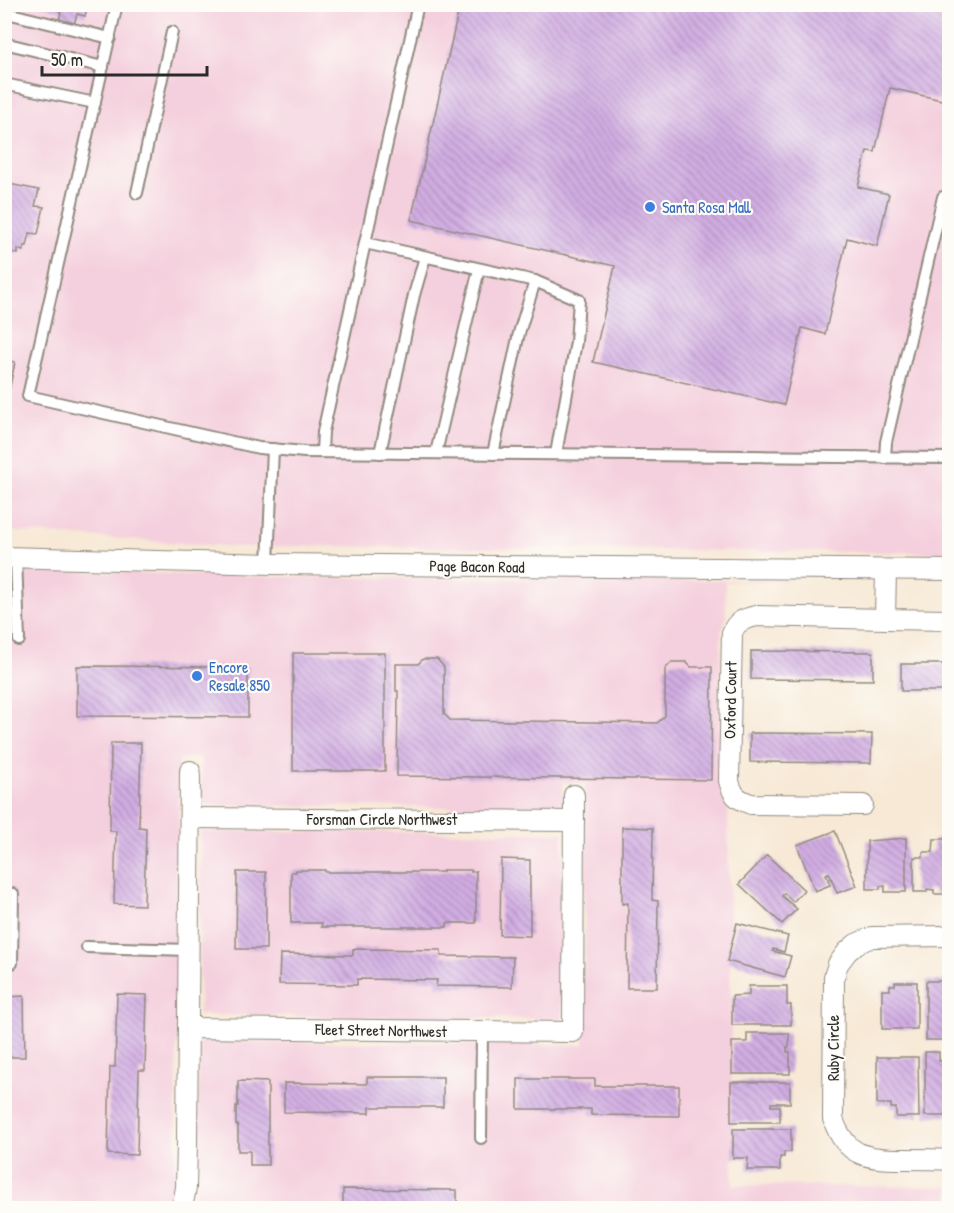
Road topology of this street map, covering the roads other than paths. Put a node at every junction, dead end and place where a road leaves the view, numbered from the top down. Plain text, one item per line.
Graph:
1 (117, 4) edge
2 (418, 4) edge
3 (4, 8) edge
4 (172, 32) dead end
5 (110, 38) junction
6 (4, 43) edge
7 (103, 67) junction
8 (4, 84) edge
9 (95, 103) junction
10 (137, 193) dead end
11 (950, 199) edge
12 (365, 243) junction
13 (425, 257) junction
14 (479, 269) junction
15 (535, 281) junction
16 (273, 450) junction
17 (322, 452) junction
18 (380, 453) junction
19 (436, 453) junction
20 (493, 454) junction
21 (556, 454) junction
22 (885, 458) junction
23 (950, 458) edge
24 (10, 557) edge
25 (268, 563) junction
26 (886, 570) junction
27 (950, 570) edge
28 (885, 619) junction
29 (950, 620) edge
30 (19, 640) dead end
31 (190, 771) dead end
32 (574, 795) dead end
33 (862, 805) dead end
34 (190, 818) junction
35 (574, 821) junction
36 (9, 894) edge
37 (950, 936) edge
38 (87, 947) dead end
39 (189, 950) junction
40 (4, 963) edge
41 (188, 1028) junction
42 (482, 1031) junction
43 (481, 1138) dead end
44 (950, 1160) edge
45 (182, 1209) edge

1 - 5 lane
2 - 12 lane
3 - 5 lane
4 - 10 lane
5 - 7 lane
6 - 7 lane
7 - 9 lane
8 - 9 lane
9 - 16 lane
11 - 22 lane
12 - 13 lane
12 - 17 lane
13 - 14 lane
13 - 18 lane
14 - 15 lane
14 - 19 lane
15 - 20 lane
15 - 21 lane
16 - 17 lane
16 - 25 lane
17 - 18 lane
18 - 19 lane
19 - 20 lane
20 - 21 lane
21 - 22 lane
22 - 23 lane
24 - 25 street, Page Bacon Road
24 - 30 lane
25 - 26 street, Page Bacon Road
26 - 27 street, Page Bacon Road
26 - 28 street
28 - 29 street, Oxford Court
28 - 33 street, Oxford Court
31 - 34 street
32 - 35 street
34 - 35 street, Forsman Circle Northwest
34 - 39 street
35 - 42 street, Fleet Street Northwest
36 - 40 lane
37 - 44 street, Ruby Circle
38 - 39 lane
39 - 41 street
41 - 42 street, Fleet Street Northwest
41 - 45 street
42 - 43 lane

